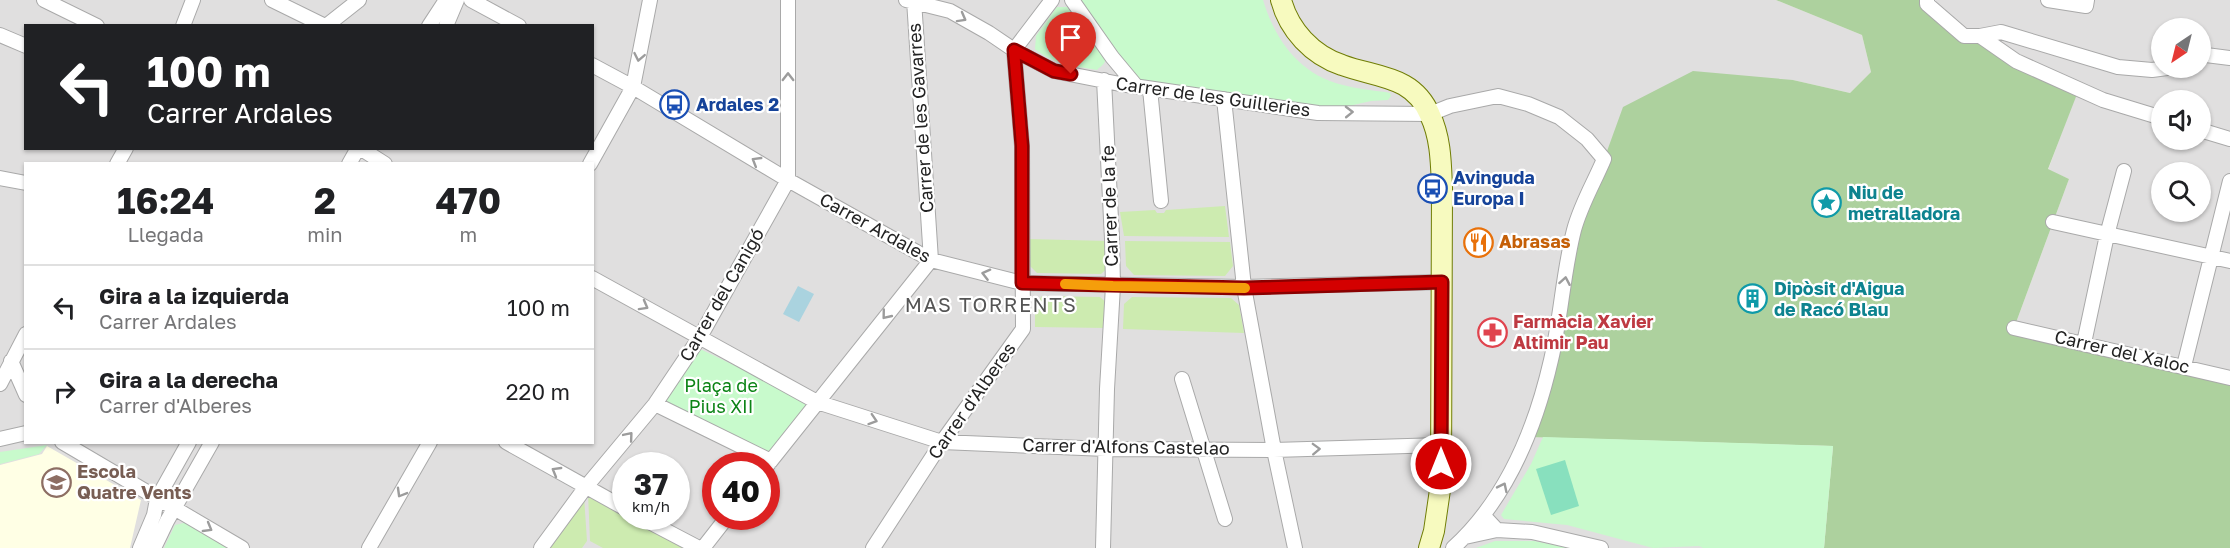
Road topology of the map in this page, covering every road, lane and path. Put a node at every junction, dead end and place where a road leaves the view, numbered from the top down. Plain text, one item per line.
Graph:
1 (44, 0) edge
2 (272, 0) edge
3 (359, 0) edge
4 (446, 0) edge
5 (457, 0) edge
6 (471, 0) edge
7 (650, 0) edge
8 (788, 0) edge
9 (1052, 0) edge
10 (1072, 0) edge
11 (1281, 0) edge
12 (2048, 0) edge
13 (2087, 0) edge
14 (191, 1) edge
15 (911, 1) edge
16 (1927, 2) edge
17 (93, 24) edge
18 (184, 24) edge
19 (322, 24) edge
20 (329, 24) edge
21 (430, 24) edge
22 (447, 24) edge
23 (515, 24) edge
24 (0, 35) edge
25 (1980, 36) junction
26 (24, 45) edge
27 (1014, 50) junction
28 (2211, 56) edge
29 (2230, 58) edge
30 (594, 66) edge
31 (2151, 70) edge
32 (1104, 80) junction
33 (633, 87) junction
34 (1144, 88) junction
35 (1224, 99) junction
36 (1430, 114) junction
37 (2151, 115) edge
38 (2211, 133) edge
39 (2230, 139) edge
40 (363, 150) edge
41 (378, 158) edge
42 (591, 162) edge
43 (2124, 171) dead end
44 (0, 178) edge
45 (788, 180) junction
46 (2230, 182) edge
47 (24, 183) edge
48 (1161, 201) dead end
49 (2053, 222) dead end
50 (2107, 235) junction
51 (2212, 257) junction
52 (931, 260) junction
53 (2230, 261) edge
54 (594, 279) edge
55 (1442, 282) junction
56 (1022, 283) junction
57 (1113, 286) junction
58 (1244, 288) junction
59 (2014, 328) dead end
60 (700, 337) junction
61 (24, 338) edge
62 (2084, 343) junction
63 (11, 361) junction
64 (2184, 366) junction
65 (2230, 378) edge
66 (1182, 380) dead end
67 (0, 384) edge
68 (24, 390) edge
69 (817, 402) junction
70 (655, 404) junction
71 (24, 433) edge
72 (0, 439) edge
73 (942, 442) junction
74 (65, 444) edge
75 (188, 444) edge
76 (211, 444) edge
77 (429, 444) edge
78 (509, 444) edge
79 (1441, 445) junction
80 (1106, 449) junction
81 (1204, 449) junction
82 (1274, 450) junction
83 (746, 452) edge
84 (778, 452) edge
85 (585, 488) junction
86 (157, 499) junction
87 (612, 502) edge
88 (174, 508) junction
89 (1483, 515) junction
90 (1225, 519) dead end
91 (666, 530) edge
92 (716, 530) edge
93 (1497, 530) junction
94 (1465, 537) junction
95 (140, 548) edge
96 (154, 548) edge
97 (242, 548) edge
98 (369, 548) edge
99 (541, 548) edge
100 (701, 548) edge
101 (873, 548) edge
102 (1103, 548) edge
103 (1295, 548) edge
104 (1429, 548) edge
105 (1454, 548) edge
106 (1600, 548) edge

1 - 17 street
2 - 19 street
3 - 20 street
4 - 21 street
5 - 22 street
6 - 23 street
7 -> 33 street
45 -> 8 street, Carrer del Canigó
9 - 27 street
10 - 34 street
11 - 36 street
12 - 13 street
14 - 18 street
15 -> 27 street, Carrer de les Guilleries
15 - 52 street, Carrer de les Gavarres
16 - 25 street
24 - 26 street
25 - 31 street
25 - 37 street
27 - 32 street, Carrer de les Guilleries
27 - 56 street, Carrer d'Alberes
28 - 29 street
30 - 33 street, Carrer Ardales
32 - 34 street, Carrer de les Guilleries
32 - 57 street, Carrer de la fe
33 - 42 street
45 -> 33 street, Carrer Ardales
34 - 35 street, Carrer de les Guilleries
34 - 48 street
35 -> 36 street, Carrer de les Guilleries
35 - 58 street
36 - 55 street
89 -> 36 street, Carrer de les Guilleries
38 - 39 street
40 - 41 street
43 - 50 street
44 - 47 street
45 - 52 street, Carrer Ardales
45 - 60 street, Carrer del Canigó
46 - 51 street
49 - 50 street
50 - 51 street
50 - 62 street
51 - 53 street
51 - 64 street
56 -> 52 street, Carrer Ardales
52 -> 69 street
54 -> 60 street, Carrer d'Alfons Castelao
55 - 58 street, Carrer Ardales
55 - 79 street
56 - 57 street, Carrer Ardales
56 - 73 street, Carrer d'Alberes
57 - 58 street, Carrer Ardales
57 - 80 street, Carrer de la fe
58 - 82 street
59 - 62 street, Carrer del Xaloc
60 - 69 street, Carrer d'Alfons Castelao
60 - 70 street, Carrer del Canigó
61 - 63 street
62 - 64 street, Carrer del Xaloc
63 - 67 street
63 - 68 street
64 - 65 street, Carrer del Xaloc
66 - 81 street
69 -> 73 street, Carrer d'Alfons Castelao
69 - 84 street
70 - 83 street
85 -> 70 street, Carrer del Canigó
71 - 72 street
73 - 80 street, Carrer d'Alfons Castelao
73 - 101 street, Carrer d'Alberes
74 - 86 street
75 - 86 street
76 - 88 street
77 -> 98 street
85 -> 78 street
82 -> 79 street, Carrer d'Alfons Castelao
79 - 104 street
80 - 81 street, Carrer d'Alfons Castelao
80 - 102 street, Carrer de la fe
81 - 82 street, Carrer d'Alfons Castelao
81 - 90 street
82 - 103 street
85 - 87 street
85 - 99 street, Carrer del Canigó
86 - 88 street
86 - 95 street
88 - 96 street
88 -> 97 street
89 - 93 street
89 - 94 street
91 - 100 street
92 - 100 street
93 - 94 street
93 - 106 street
94 - 105 street

